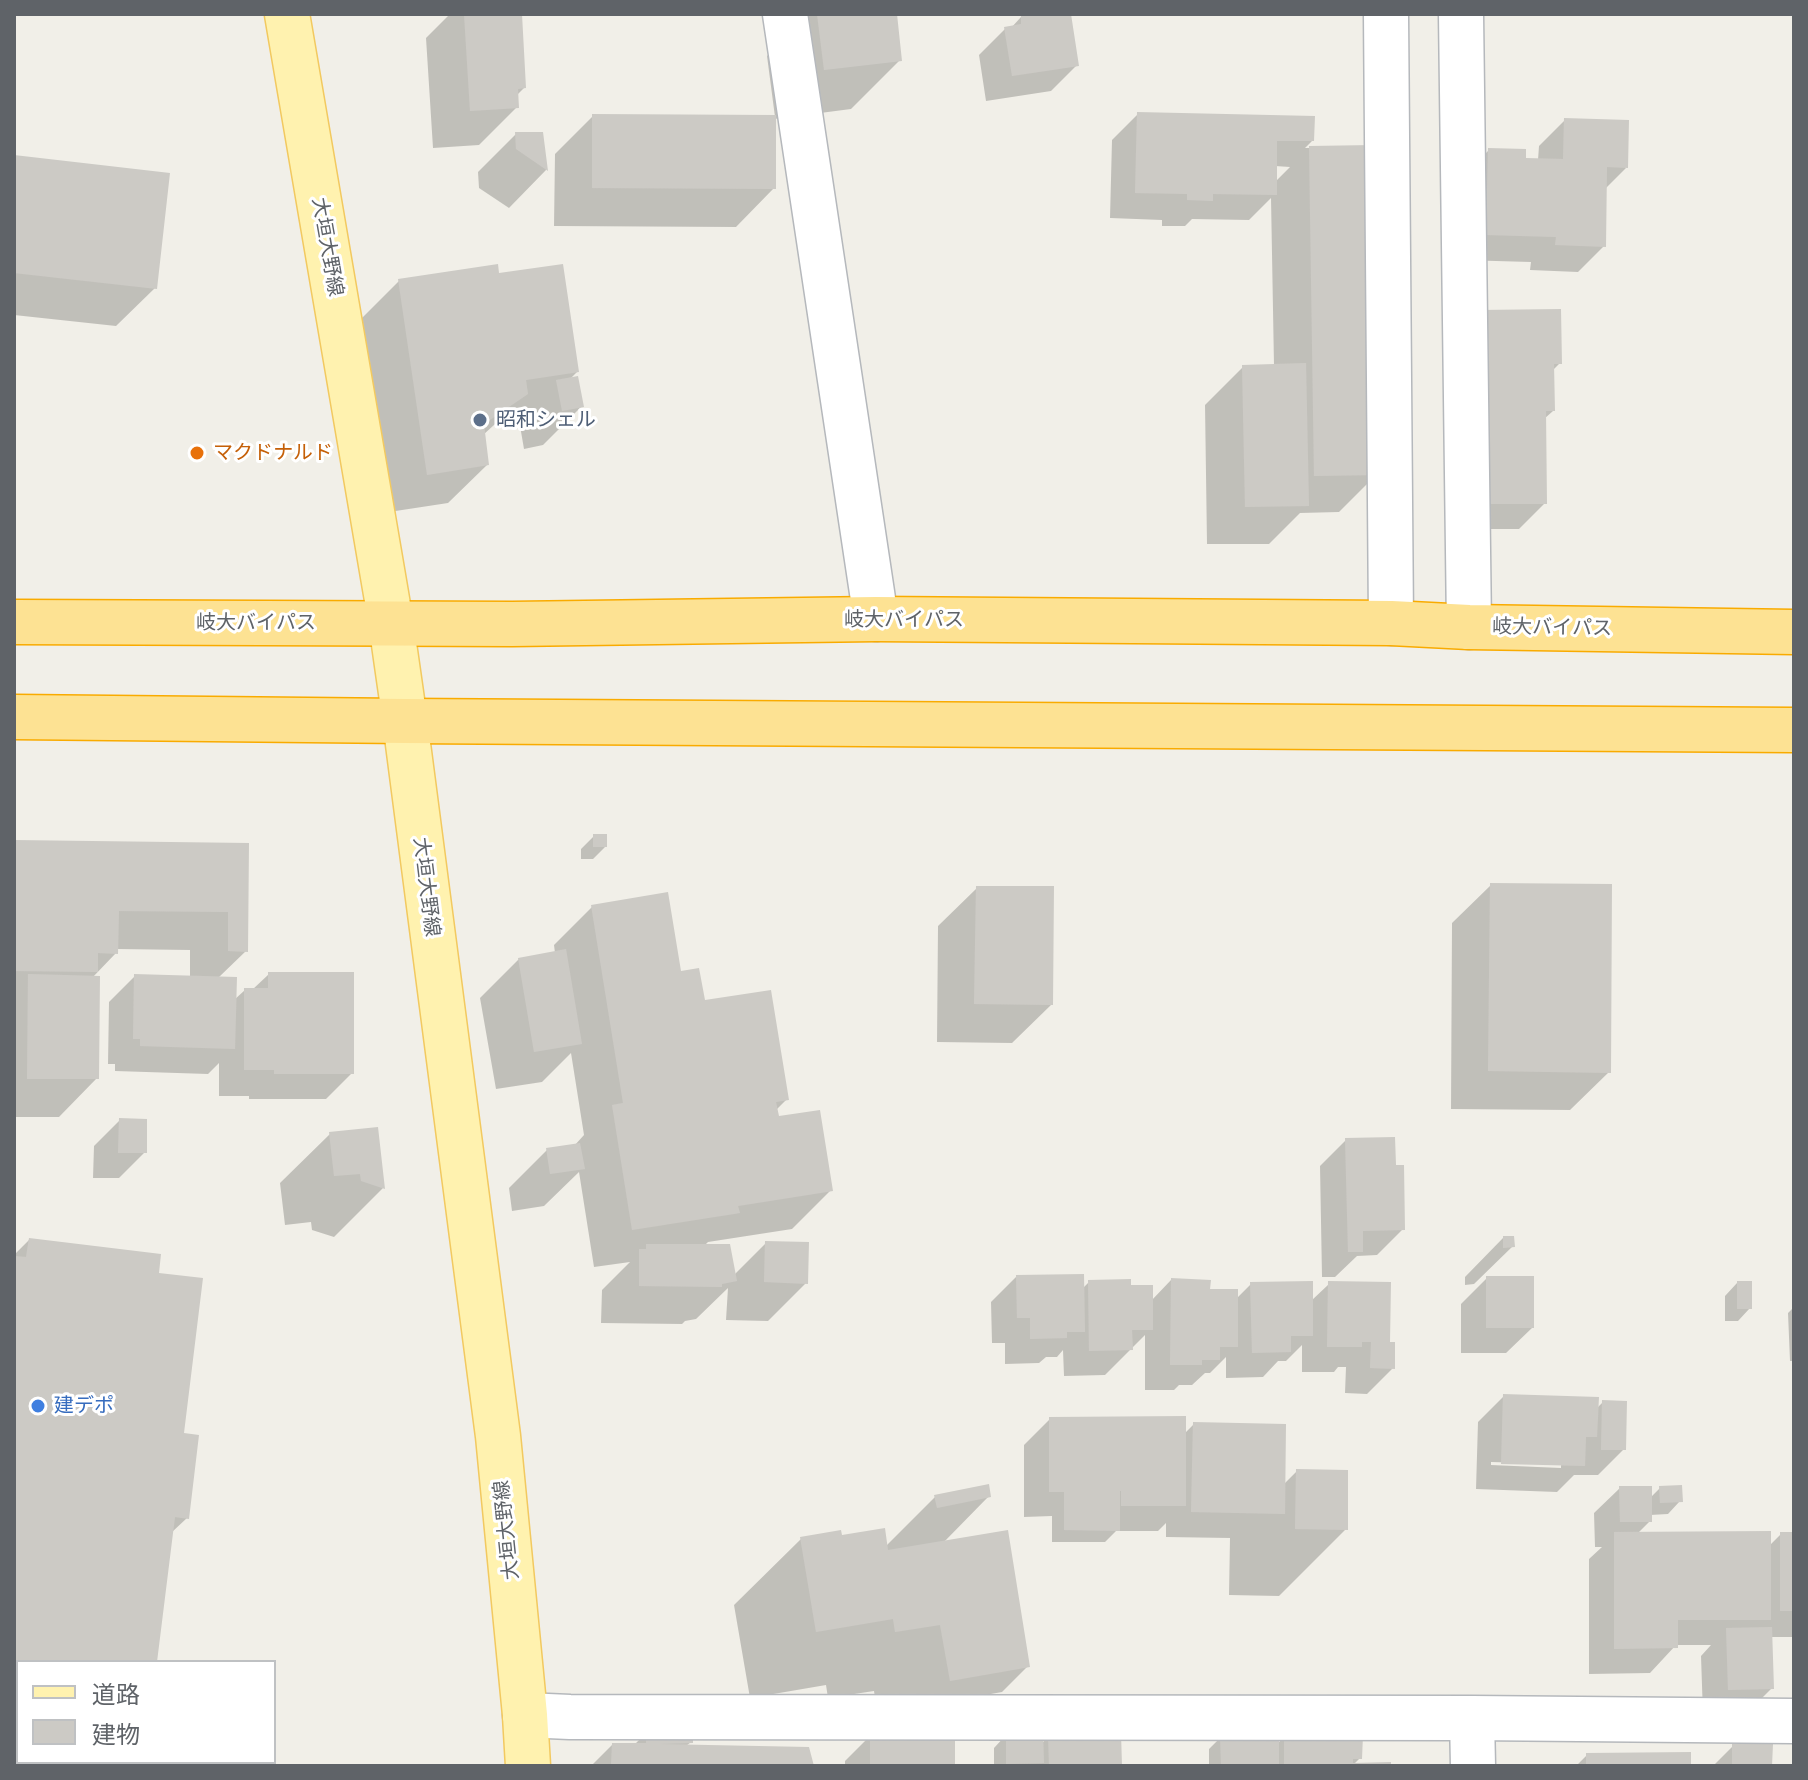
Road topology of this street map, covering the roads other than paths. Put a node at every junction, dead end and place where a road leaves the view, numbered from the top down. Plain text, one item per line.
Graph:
1 (287, 14) edge
2 (785, 14) edge
3 (1386, 14) edge
4 (1461, 14) edge
5 (876, 619) junction
6 (14, 622) edge
7 (391, 623) junction
8 (1391, 623) junction
9 (1469, 627) junction
10 (1794, 632) edge
11 (14, 717) edge
12 (405, 721) junction
13 (1794, 730) edge
14 (525, 1715) junction
15 (1472, 1718) junction
16 (1794, 1721) edge
17 (528, 1766) edge
18 (1473, 1766) edge

1 - 7 main road, 大垣大野線
2 - 5 street
3 - 8 street
4 - 9 street
5 - 7 highway, 岐大バイパス
5 - 8 highway, 岐大バイパス
6 - 7 highway, 岐大バイパス
7 - 12 main road, 大垣大野線
8 - 9 highway, 岐大バイパス
9 - 10 highway, 岐大バイパス
11 - 12 highway
12 - 13 highway
12 - 14 main road, 大垣大野線
14 - 15 street
14 - 17 main road, 大垣大野線
15 - 16 street
15 - 18 street

